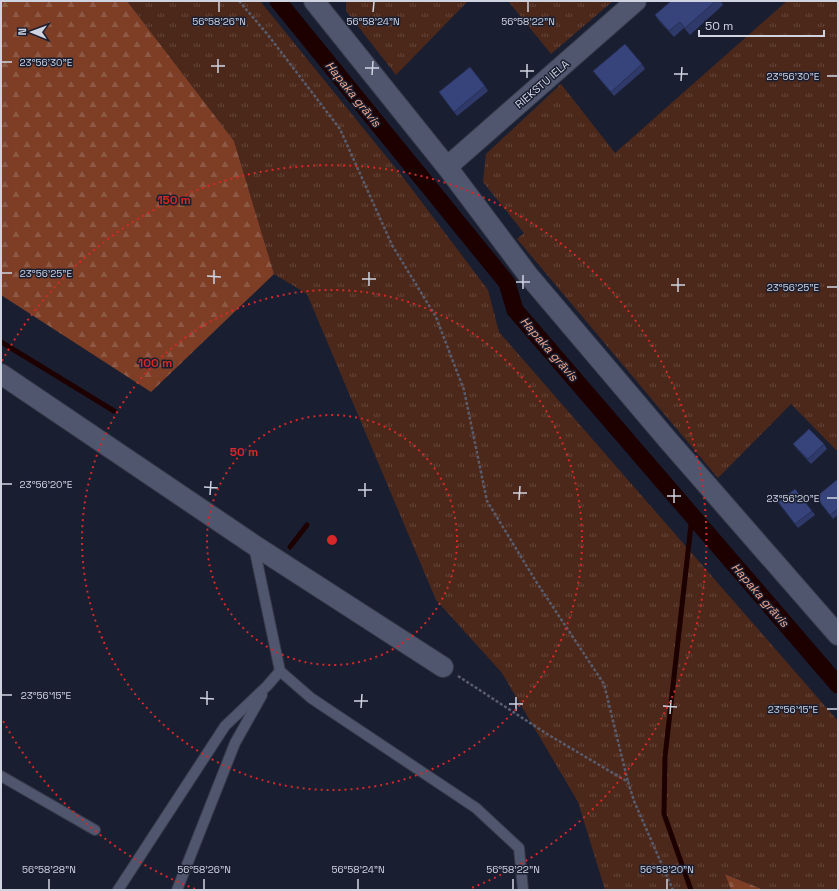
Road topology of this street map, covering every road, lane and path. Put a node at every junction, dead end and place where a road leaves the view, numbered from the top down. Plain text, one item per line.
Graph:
1 (239, 1) edge
2 (314, 1) edge
3 (636, 1) edge
4 (447, 167) junction
5 (1, 374) edge
6 (254, 545) junction
7 (838, 635) edge
8 (443, 667) joint
9 (280, 671) junction
10 (267, 686) junction
11 (1, 776) edge
12 (628, 782) junction
13 (95, 830) dead end
14 (118, 890) edge
15 (177, 890) edge
16 (523, 890) edge
17 (673, 890) edge

1 - 12 path
2 - 4 street
3 - 4 street, RIEKSTU IELA
4 - 7 street
5 - 6 street
6 - 8 street
6 - 9 lane
8 - 12 path
9 - 10 lane
9 - 16 lane
10 - 14 lane
10 - 15 lane
11 - 13 lane
12 - 17 path

